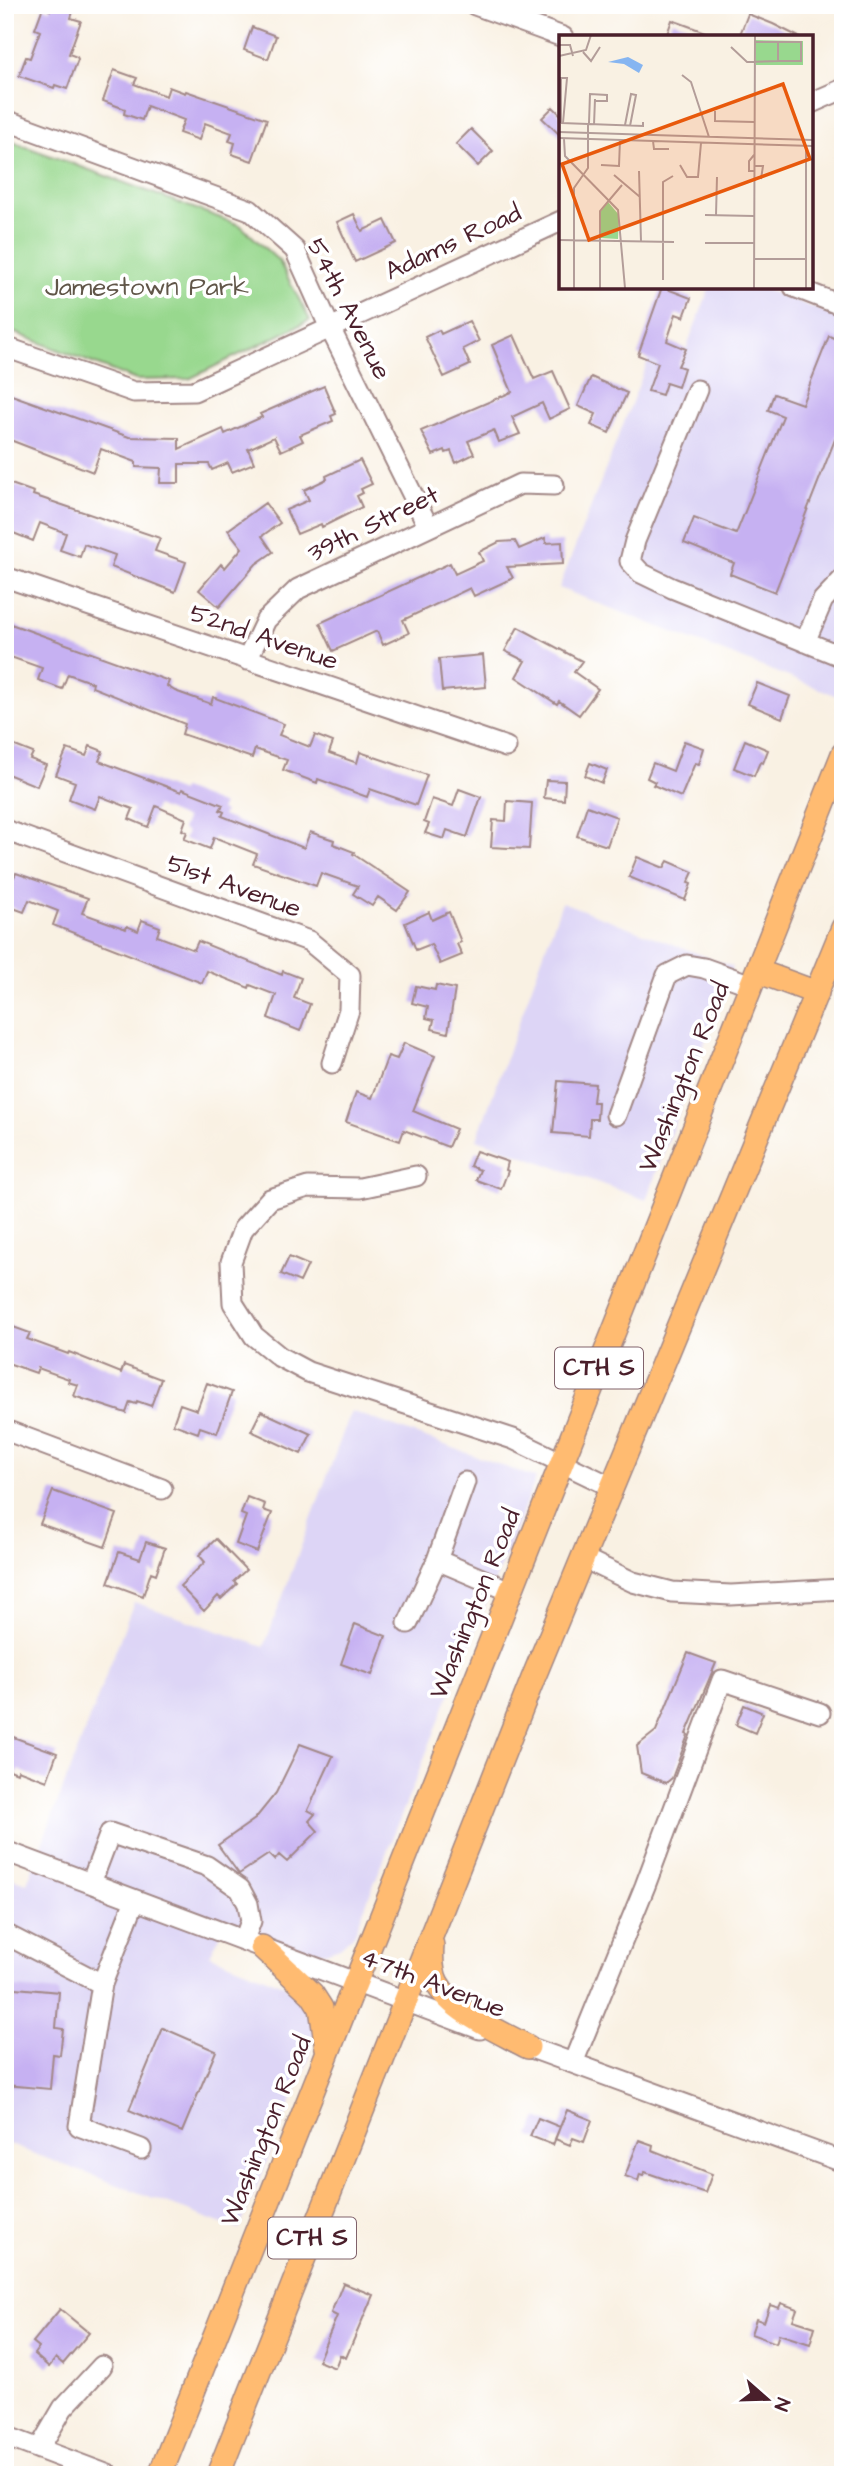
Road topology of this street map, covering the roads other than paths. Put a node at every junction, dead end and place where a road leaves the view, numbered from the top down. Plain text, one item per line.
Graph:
1 (475, 5) edge
2 (559, 36) edge
3 (843, 89) edge
4 (813, 102) edge
5 (5, 120) edge
6 (559, 222) edge
7 (799, 289) edge
8 (843, 306) edge
9 (330, 328) junction
10 (5, 347) edge
11 (697, 390) dead end
12 (554, 485) dead end
13 (428, 526) junction
14 (5, 576) edge
15 (843, 579) edge
16 (805, 642) junction
17 (843, 657) edge
18 (247, 660) junction
19 (506, 747) dead end
20 (843, 754) edge
21 (5, 830) edge
22 (843, 928) edge
23 (754, 978) junction
24 (817, 993) junction
25 (332, 1063) dead end
26 (616, 1115) dead end
27 (416, 1176) dead end
28 (5, 1430) edge
29 (561, 1462) junction
30 (465, 1482) dead end
31 (612, 1487) junction
32 (162, 1489) dead end
33 (583, 1558) junction
34 (437, 1560) junction
35 (843, 1589) edge
36 (510, 1591) junction
37 (408, 1623) dead end
38 (820, 1713) dead end
39 (5, 1851) edge
40 (91, 1883) junction
41 (135, 1900) junction
42 (432, 1932) junction
43 (5, 1934) edge
44 (253, 1943) junction
45 (355, 1981) junction
46 (102, 1984) junction
47 (405, 2002) junction
48 (528, 2047) junction
49 (327, 2051) junction
50 (573, 2063) junction
51 (141, 2149) dead end
52 (843, 2162) edge
53 (102, 2366) dead end
54 (5, 2436) edge
55 (39, 2449) junction
56 (108, 2475) edge
57 (160, 2475) edge
58 (218, 2475) edge

1 - 2 street
3 - 4 street
5 - 9 street, 54th Avenue
6 - 9 street, Adams Road
7 - 8 street
9 - 10 street, Adams Road
9 - 13 street, 54th Avenue
11 - 16 street
12 - 13 street, 39th Street
13 - 18 street, 39th Street
14 - 18 street, 52nd Avenue
15 - 16 street
16 - 17 street
18 - 19 street, 52nd Avenue
20 - 23 main road, Washington Road / CTH S
21 - 25 street, 51st Avenue
22 - 24 main road, CTH S
23 - 24 main road
23 - 26 street
23 - 29 main road, Washington Road / CTH S
24 - 31 main road, CTH S
27 - 29 street
28 - 32 street
29 - 31 street
29 - 36 main road, Washington Road / CTH S
30 - 34 street
31 - 33 main road, CTH S
33 - 35 street
33 - 42 main road, CTH S
34 - 36 street
34 - 37 street
36 - 45 main road, Washington Road / CTH S
38 - 50 street
39 - 40 street, 47th Avenue
40 - 41 street, 47th Avenue
40 - 44 street
41 - 44 street, 47th Avenue
41 - 46 street
42 - 47 main road, CTH S
42 - 48 main road
43 - 46 street
44 - 45 street, 47th Avenue
44 - 49 main road
45 - 47 street, 47th Avenue
45 - 49 main road, Washington Road / CTH S
46 - 51 street
47 - 48 street, 47th Avenue
47 - 58 main road, CTH S
48 - 50 street, 47th Avenue
49 - 57 main road, Washington Road / CTH S
50 - 52 street, 47th Avenue
53 - 55 street
54 - 55 street
55 - 56 street

